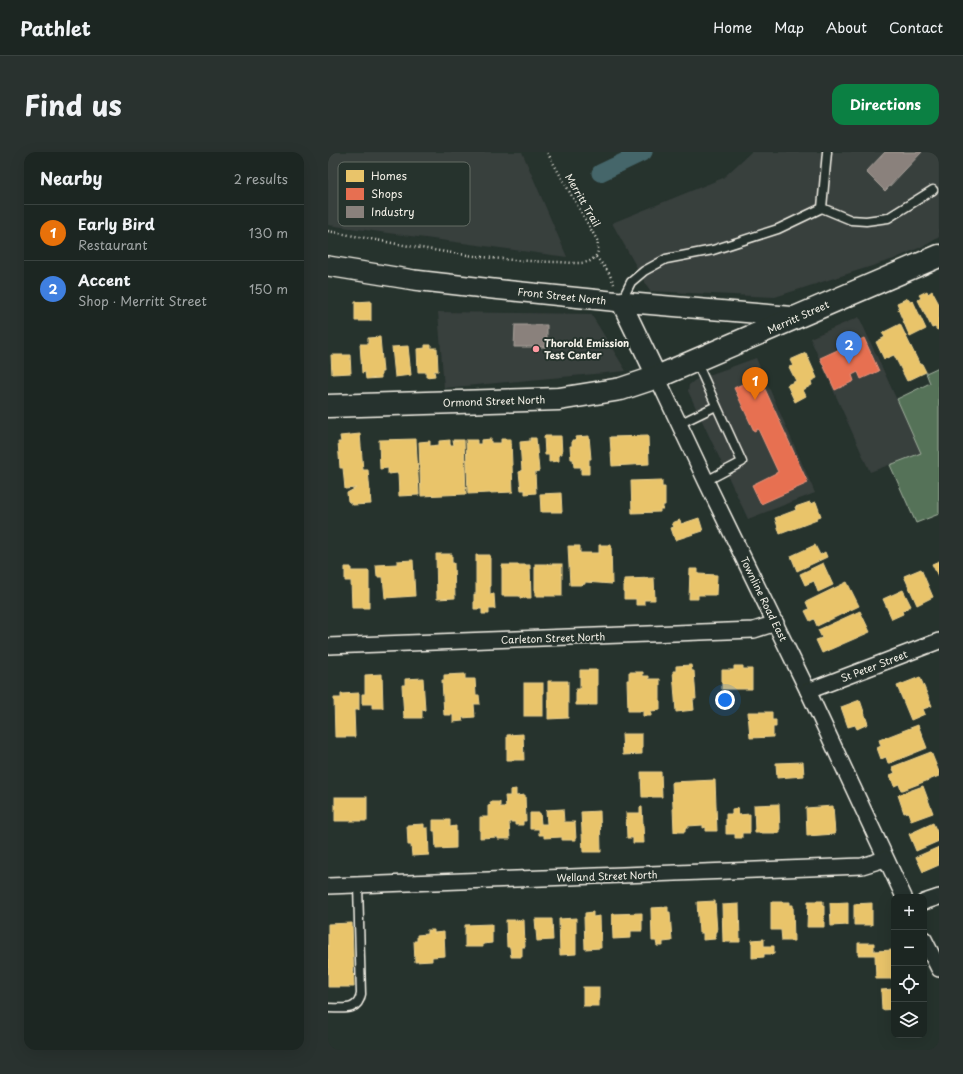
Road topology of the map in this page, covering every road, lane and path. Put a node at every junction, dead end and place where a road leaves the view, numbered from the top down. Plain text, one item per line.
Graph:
1 (547, 152) edge
2 (827, 152) edge
3 (933, 190) dead end
4 (822, 208) junction
5 (328, 231) edge
6 (939, 256) edge
7 (596, 257) junction
8 (328, 266) edge
9 (621, 302) junction
10 (798, 317) junction
11 (696, 360) junction
12 (657, 377) junction
13 (328, 406) edge
14 (716, 406) junction
15 (679, 424) junction
16 (706, 481) junction
17 (776, 623) junction
18 (939, 641) edge
19 (328, 646) edge
20 (808, 691) junction
21 (885, 859) junction
22 (358, 885) junction
23 (328, 886) edge
24 (902, 894) edge
25 (939, 897) edge
26 (927, 901) edge
27 (927, 945) edge
28 (939, 969) edge
29 (328, 1008) edge

1 - 7 path, Merritt Trail
2 - 4 lane
3 - 4 lane
4 - 9 lane
5 - 7 path
6 - 10 main road, Merritt Street
7 - 9 path
8 - 9 street, Front Street North
9 - 10 street, Front Street North
9 - 12 street, Townline Road East
10 - 11 main road, Merritt Street
11 - 12 main road, Merritt Street
11 - 14 lane
12 - 13 main road, Ormond Street North
12 - 15 street, Townline Road East
14 - 15 lane
14 - 16 lane
15 - 16 street, Townline Road East
16 - 17 street, Townline Road East
17 - 19 street, Carleton Street North
17 - 20 street, Townline Road East
18 - 20 street, St Peter Street
20 - 21 street, Townline Road East
21 - 22 street, Welland Street North
21 - 24 street, Townline Road East
22 - 23 street, Welland Street North
22 - 29 lane
25 - 26 street
27 - 28 street

